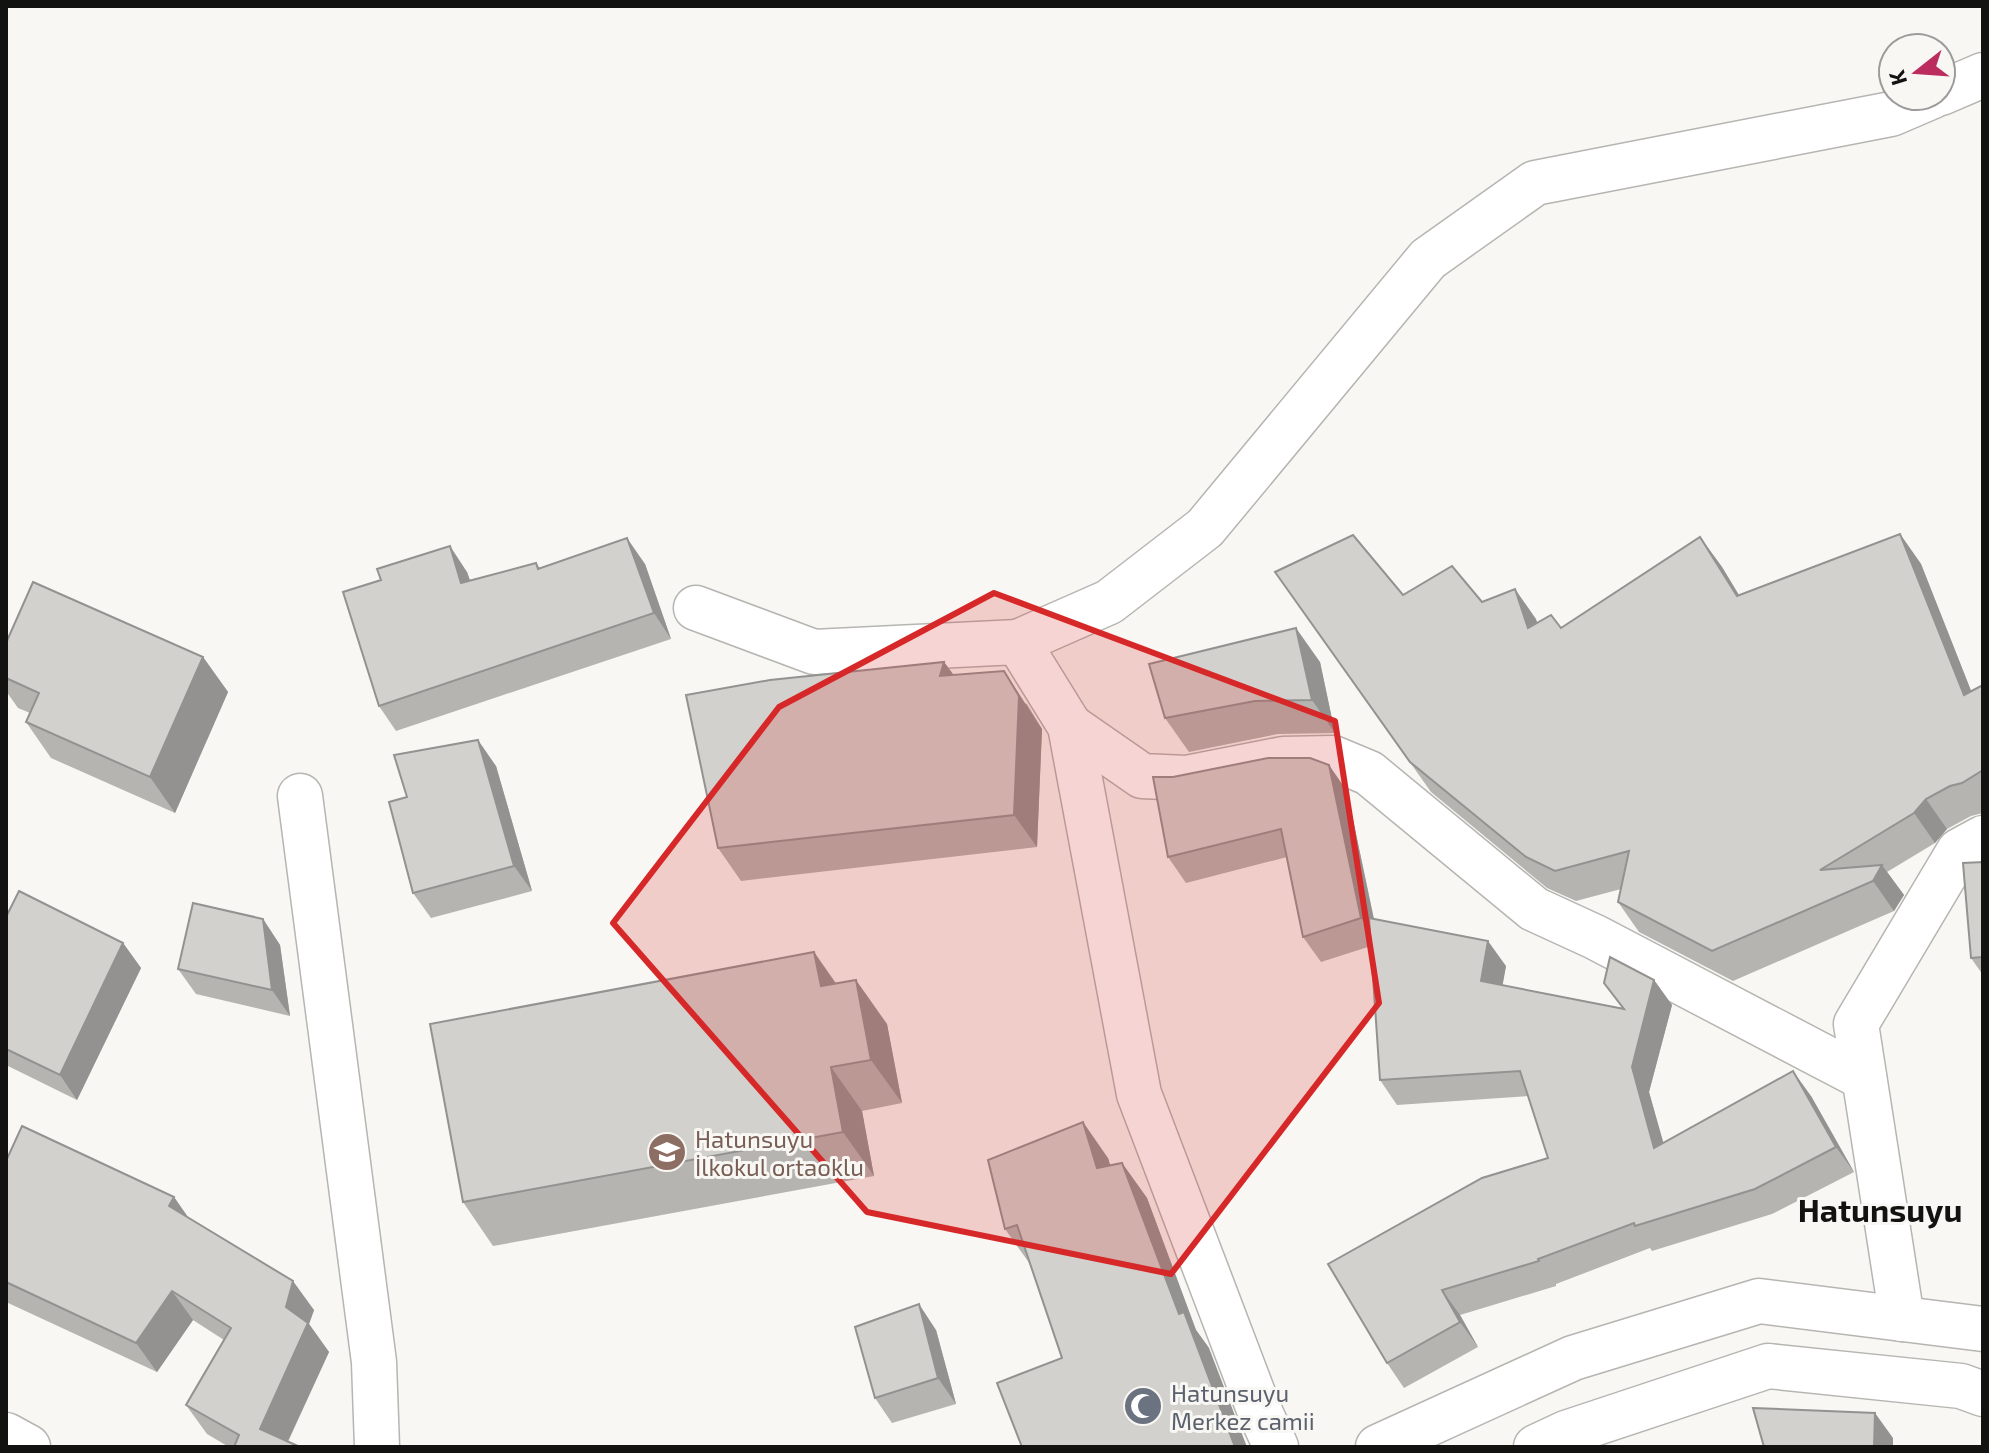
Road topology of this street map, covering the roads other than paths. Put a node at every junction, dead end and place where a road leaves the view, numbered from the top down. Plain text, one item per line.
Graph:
1 (1983, 75) edge
2 (1957, 86) edge
3 (1896, 112) edge
4 (696, 608) dead end
5 (1018, 642) junction
6 (1070, 726) junction
7 (300, 796) dead end
8 (1983, 838) edge
9 (1856, 1024) junction
10 (1819, 1054) junction
11 (1864, 1078) junction
12 (1902, 1319) junction
13 (1983, 1329) edge
14 (1983, 1394) edge
15 (6, 1435) edge
16 (28, 1447) edge
17 (377, 1447) edge
18 (1276, 1447) edge
19 (1378, 1447) edge
20 (1536, 1447) edge

1 - 2 street
3 - 5 street
4 - 5 street
5 - 6 street
6 - 10 street
6 - 18 street
7 - 17 street
8 - 9 street
9 - 10 street
9 - 11 street
10 - 11 street
11 - 12 street
12 - 13 street
12 - 19 street
14 - 20 street
15 - 16 street

